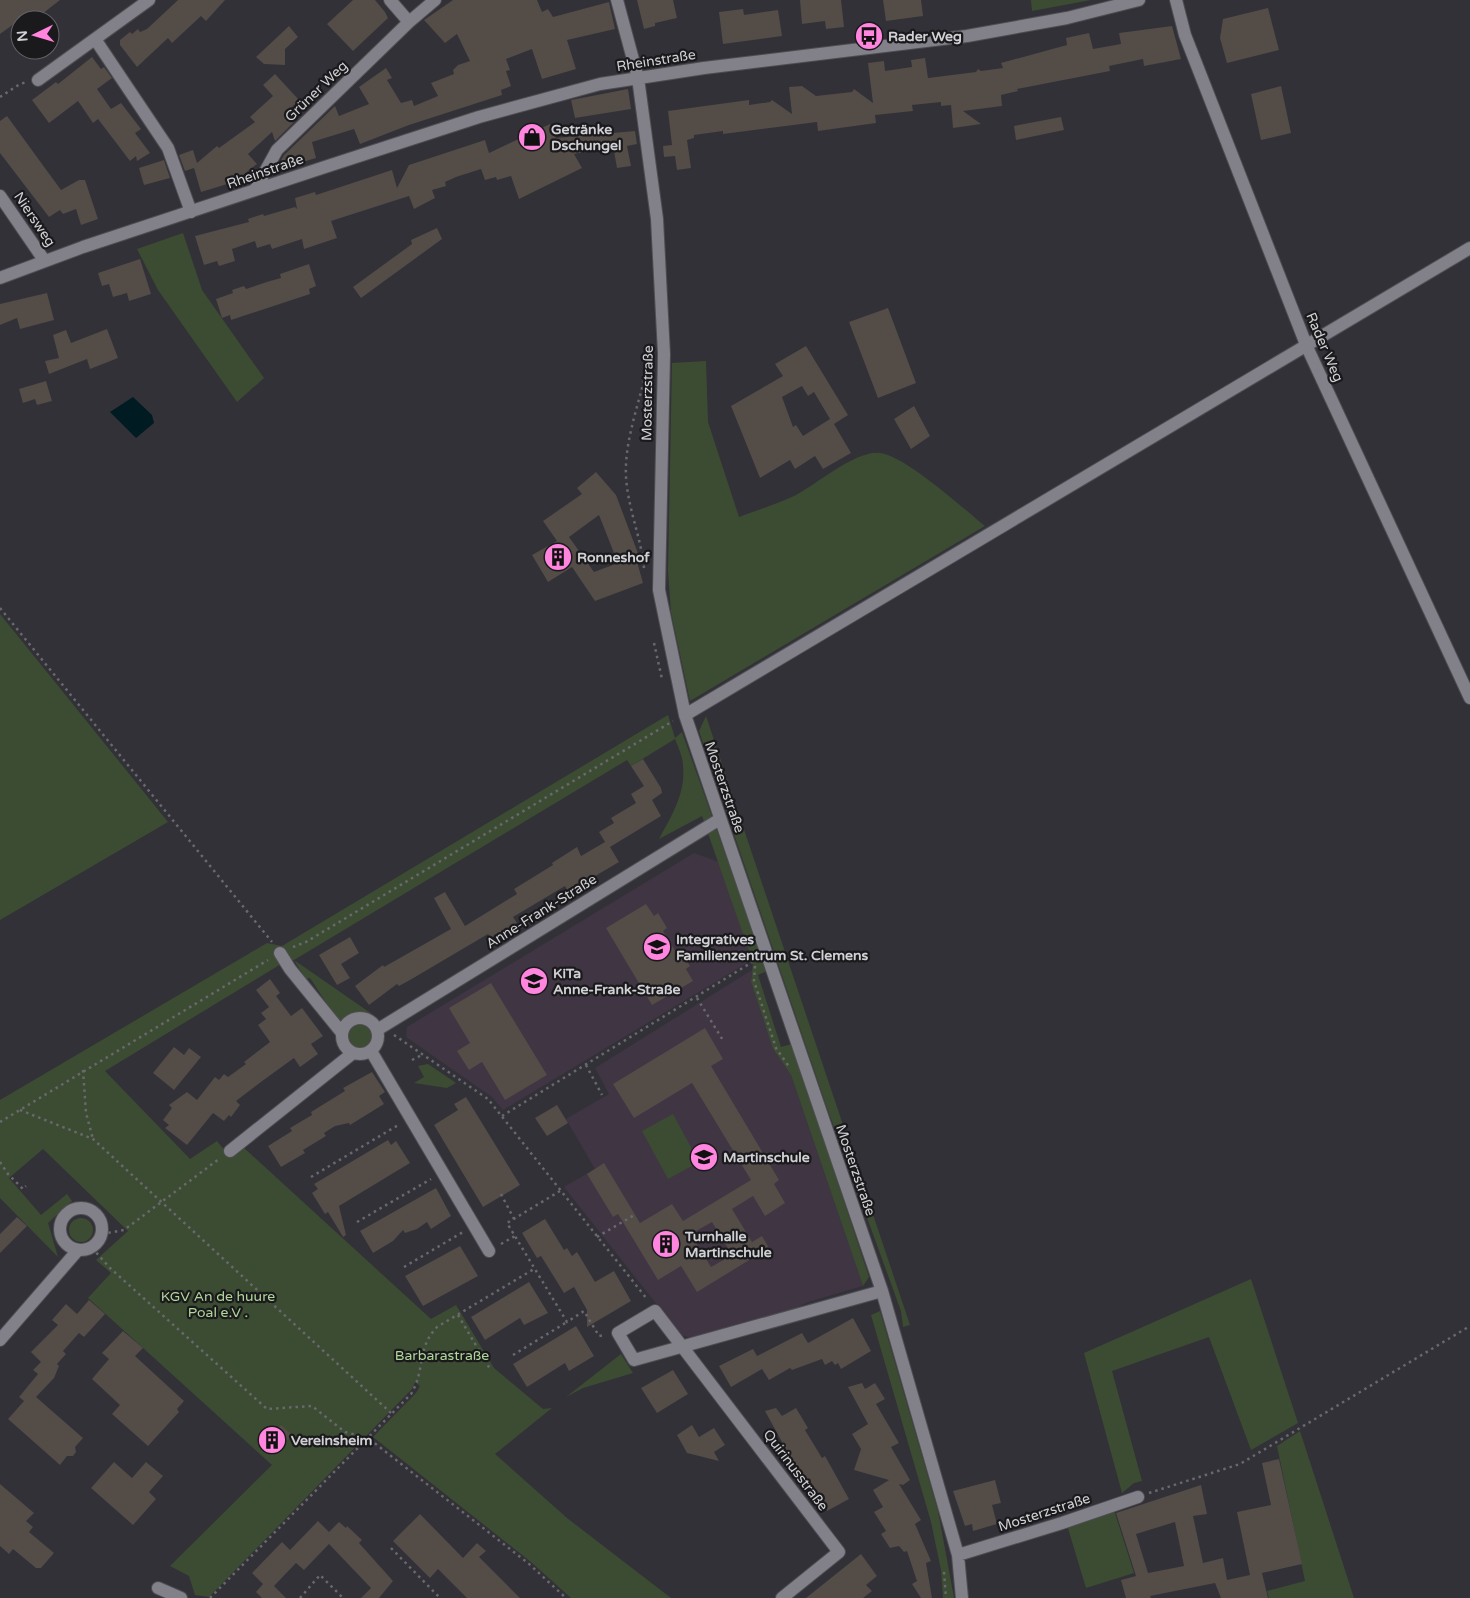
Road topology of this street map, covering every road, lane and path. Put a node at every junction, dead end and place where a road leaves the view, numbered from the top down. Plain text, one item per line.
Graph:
1 (149, 0) edge
2 (390, 0) edge
3 (435, 0) edge
4 (617, 0) edge
5 (1139, 0) edge
6 (1176, 0) edge
7 (409, 22) junction
8 (94, 39) junction
9 (638, 78) junction
10 (38, 80) joint
11 (0, 97) edge
12 (255, 190) junction
13 (0, 196) edge
14 (191, 212) junction
15 (1470, 248) edge
16 (44, 260) junction
17 (0, 278) edge
18 (1307, 347) junction
19 (0, 608) edge
20 (1470, 698) edge
21 (685, 715) junction
22 (720, 820) junction
23 (280, 953) junction
24 (768, 955) junction
25 (697, 998) junction
26 (379, 1028) junction
27 (342, 1033) junction
28 (724, 1042) dead end
29 (371, 1051) junction
30 (353, 1053) junction
31 (422, 1055) junction
32 (412, 1060) dead end
33 (586, 1065) junction
34 (83, 1070) junction
35 (602, 1095) dead end
36 (20, 1110) junction
37 (502, 1116) junction
38 (410, 1118) junction
39 (0, 1122) edge
40 (93, 1139) junction
41 (230, 1151) joint
42 (0, 1162) edge
43 (443, 1172) junction
44 (311, 1177) dead end
45 (26, 1186) dead end
46 (560, 1191) junction
47 (500, 1194) dead end
48 (162, 1202) junction
49 (636, 1214) dead end
50 (514, 1219) junction
51 (356, 1222) dead end
52 (474, 1226) junction
53 (102, 1234) junction
54 (597, 1236) junction
55 (92, 1247) junction
56 (78, 1250) junction
57 (489, 1251) dead end
58 (404, 1267) dead end
59 (534, 1269) junction
60 (882, 1291) junction
61 (655, 1311) junction
62 (458, 1315) junction
63 (568, 1322) junction
64 (1470, 1326) edge
65 (618, 1333) junction
66 (0, 1340) edge
67 (684, 1348) junction
68 (513, 1355) dead end
69 (490, 1369) dead end
70 (391, 1413) junction
71 (368, 1438) junction
72 (1138, 1497) joint
73 (391, 1548) dead end
74 (958, 1555) junction
75 (158, 1588) dead end
76 (181, 1598) edge
77 (210, 1598) edge
78 (300, 1598) edge
79 (343, 1598) edge
80 (440, 1598) edge
81 (566, 1598) edge
82 (782, 1598) edge
83 (962, 1598) edge

1 - 8 street
2 - 7 street
3 - 7 street, Grüner Weg
4 - 9 street, Mosterzstraße
5 - 9 street, Rheinstraße
6 - 18 street, Rader Weg
7 - 12 street, Grüner Weg
8 - 10 street
8 - 14 street
9 - 12 street, Rheinstraße
9 - 21 street, Mosterzstraße
10 - 11 path
12 - 14 street, Rheinstraße
13 - 16 street, Niersweg
14 - 16 street, Rheinstraße
15 - 18 street
16 - 17 street, Rheinstraße
18 - 20 street, Rader Weg
18 - 21 street
19 - 23 path
21 - 22 street, Mosterzstraße
21 - 23 path
22 - 24 street, Mosterzstraße
22 - 26 street, Anne-Frank-Straße
23 - 27 street
23 - 34 path
24 - 25 path
24 - 60 street, Mosterzstraße
25 - 28 path
25 - 33 path
26 - 27 street
26 - 29 street
26 - 31 path
27 - 30 street
29 - 30 street
29 - 38 street
30 - 41 street
31 - 32 path
31 - 37 path
33 - 35 path
33 - 37 path
34 - 36 path
34 - 40 path
36 - 39 path
36 - 40 path
37 - 46 path
38 - 43 street
38 - 44 path
40 - 48 path
41 - 48 path
42 - 45 path
43 - 51 path
43 - 52 street
46 - 50 path
46 - 54 path
47 - 50 path
48 - 53 path
48 - 70 path
49 - 54 path
50 - 59 path
52 - 57 street
52 - 58 path
53 - 55 street
53 - 56 street
54 - 61 path
55 - 56 street
55 - 71 path
56 - 66 street
59 - 62 path
59 - 63 path
60 - 67 street
60 - 74 street, Mosterzstraße
61 - 65 street
61 - 67 street, Quirinusstraße
62 - 69 path
62 - 70 path
63 - 65 path
63 - 68 path
64 - 72 path
65 - 67 street
67 - 82 street, Quirinusstraße
70 - 71 path
71 - 77 path
71 - 81 path
72 - 74 street, Mosterzstraße
73 - 80 path
74 - 83 street, Mosterzstraße
75 - 76 street
78 - 79 path

